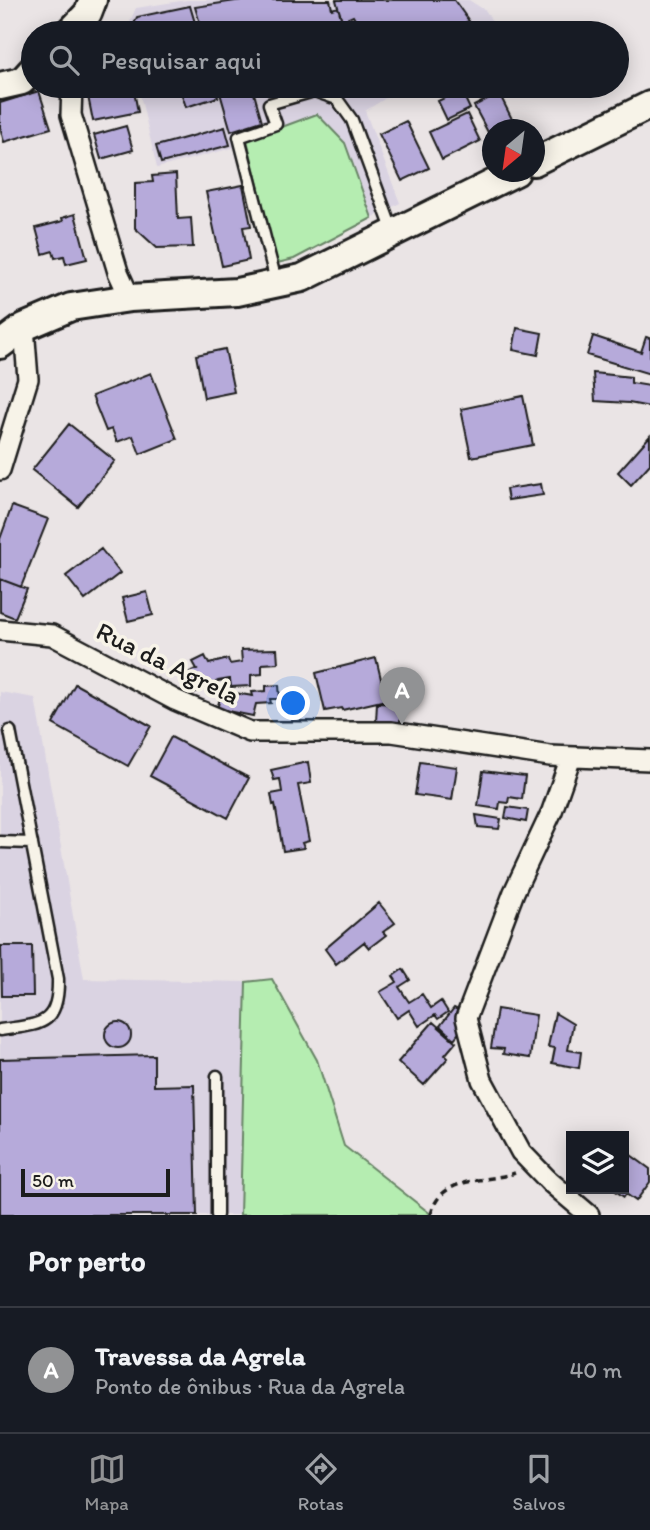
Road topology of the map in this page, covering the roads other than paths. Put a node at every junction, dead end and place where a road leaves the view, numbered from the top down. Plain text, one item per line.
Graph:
1 (21, 81) edge
2 (0, 86) edge
3 (72, 98) edge
4 (290, 98) edge
5 (332, 98) edge
6 (650, 105) edge
7 (545, 157) edge
8 (496, 182) edge
9 (393, 233) junction
10 (277, 284) junction
11 (130, 298) junction
12 (24, 327) junction
13 (0, 345) edge
14 (0, 470) edge
15 (0, 630) edge
16 (10, 731) dead end
17 (571, 757) junction
18 (650, 760) edge
19 (0, 842) edge
20 (32, 843) junction
21 (0, 1030) edge
22 (217, 1076) dead end
23 (217, 1215) edge
24 (589, 1215) edge

1 - 2 main road
3 - 11 street
4 - 10 lane
5 - 9 lane
6 - 7 main road
8 - 9 main road
9 - 10 main road
10 - 11 main road
11 - 12 main road
12 - 13 main road
12 - 14 street
15 - 17 street, Rua da Agrela
16 - 20 lane
17 - 18 street, Rua da Agrela
17 - 24 street
19 - 20 lane
20 - 21 lane
22 - 23 lane

